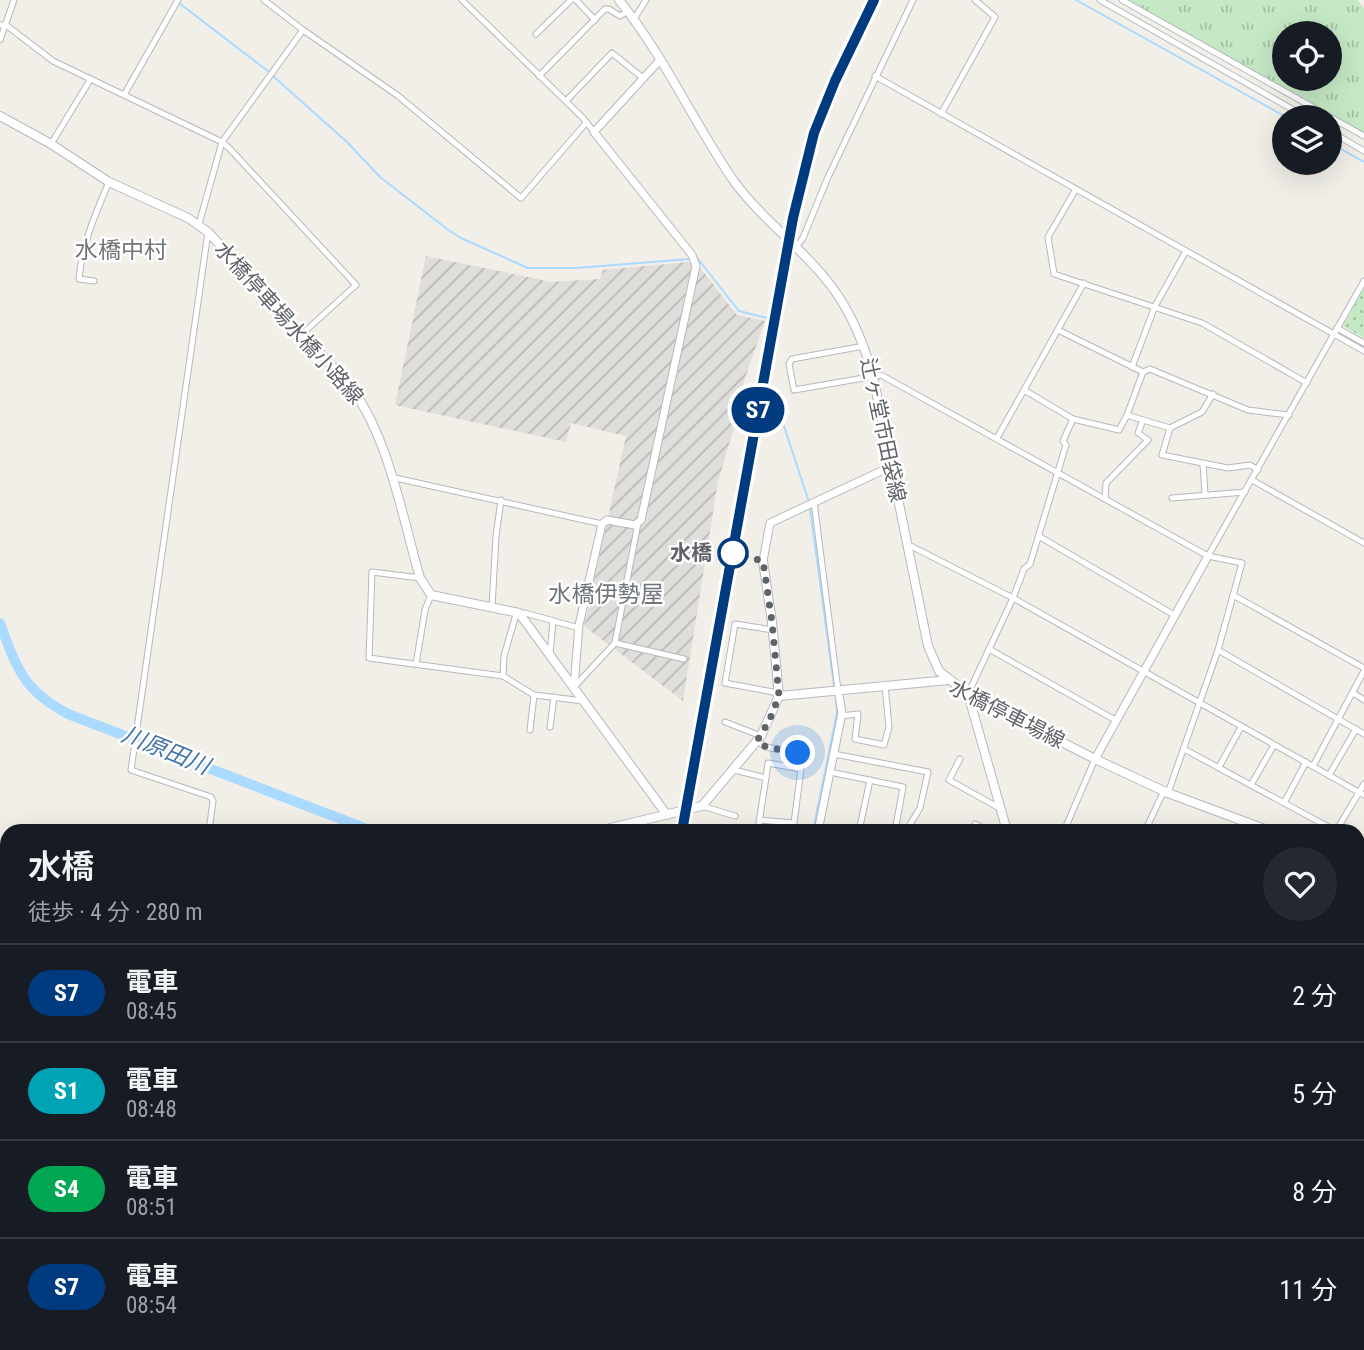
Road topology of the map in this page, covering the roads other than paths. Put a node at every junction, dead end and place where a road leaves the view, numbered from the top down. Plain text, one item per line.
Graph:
1 (14, 0) edge
2 (178, 0) edge
3 (264, 0) edge
4 (463, 0) edge
5 (573, 0) edge
6 (619, 0) edge
7 (646, 0) edge
8 (913, 0) edge
9 (975, 0) edge
10 (1100, 0) edge
11 (1122, 0) edge
12 (628, 11) junction
13 (634, 19) junction
14 (595, 20) junction
15 (3, 25) edge
16 (303, 30) junction
17 (536, 34) dead end
18 (0, 40) edge
19 (660, 60) junction
20 (540, 76) junction
21 (875, 76) junction
22 (643, 78) junction
23 (90, 80) junction
24 (124, 95) junction
25 (566, 101) junction
26 (1285, 105) edge
27 (941, 114) junction
28 (0, 116) edge
29 (586, 123) junction
30 (594, 132) junction
31 (1364, 136) edge
32 (1342, 138) edge
33 (222, 142) junction
34 (51, 144) junction
35 (1364, 150) edge
36 (109, 182) junction
37 (1076, 189) junction
38 (199, 225) junction
39 (208, 232) junction
40 (796, 247) junction
41 (1186, 251) junction
42 (94, 281) dead end
43 (1364, 281) edge
44 (1084, 283) junction
45 (1155, 306) junction
46 (1058, 330) junction
47 (1336, 332) junction
48 (302, 334) junction
49 (1364, 344) edge
50 (864, 346) junction
51 (1364, 351) edge
52 (1132, 367) junction
53 (1143, 372) junction
54 (873, 376) junction
55 (1307, 383) junction
56 (1024, 390) junction
57 (1213, 394) junction
58 (1127, 415) junction
59 (1289, 415) junction
60 (1073, 419) junction
61 (1143, 420) junction
62 (1170, 428) junction
63 (997, 438) junction
64 (1203, 464) junction
65 (892, 466) junction
66 (1258, 470) junction
67 (1058, 473) junction
68 (391, 477) junction
69 (1252, 480) junction
70 (1245, 492) junction
71 (1205, 495) junction
72 (1172, 498) dead end
73 (1105, 499) junction
74 (501, 500) junction
75 (814, 502) junction
76 (638, 523) junction
77 (602, 524) junction
78 (1040, 537) junction
79 (1364, 543) edge
80 (907, 544) junction
81 (1209, 556) junction
82 (763, 561) joint
83 (420, 578) junction
84 (431, 595) junction
85 (1233, 596) junction
86 (1013, 598) junction
87 (492, 607) junction
88 (518, 612) junction
89 (1176, 616) junction
90 (553, 621) junction
91 (579, 628) junction
92 (773, 630) junction
93 (615, 643) junction
94 (989, 649) junction
95 (1218, 650) junction
96 (550, 654) junction
97 (684, 659) dead end
98 (416, 664) junction
99 (1364, 670) edge
100 (1144, 673) junction
101 (503, 676) junction
102 (948, 680) junction
103 (885, 685) junction
104 (574, 687) junction
105 (838, 690) junction
106 (1353, 693) junction
107 (968, 694) junction
108 (534, 695) junction
109 (779, 696) junction
110 (554, 697) junction
111 (1364, 700) edge
112 (584, 701) junction
113 (1200, 704) junction
114 (841, 716) junction
115 (1339, 720) junction
116 (1117, 721) junction
117 (725, 722) dead end
118 (550, 727) dead end
119 (1241, 727) junction
120 (1356, 729) junction
121 (530, 730) dead end
122 (1364, 734) edge
123 (759, 738) junction
124 (1274, 745) junction
125 (1184, 749) junction
126 (798, 753) dead end
127 (834, 754) junction
128 (960, 759) dead end
129 (1095, 759) junction
130 (1307, 762) junction
131 (1313, 766) junction
132 (1219, 767) junction
133 (734, 770) junction
134 (830, 772) junction
135 (1329, 775) junction
136 (766, 778) junction
137 (870, 780) junction
138 (1364, 784) edge
139 (1251, 785) junction
140 (1168, 793) junction
141 (1362, 794) edge
142 (1284, 803) junction
143 (702, 806) junction
144 (1001, 809) junction
145 (667, 815) junction
146 (735, 816) dead end
147 (759, 820) junction
148 (210, 824) edge
149 (628, 824) edge
150 (759, 824) edge
151 (819, 824) edge
152 (861, 824) edge
153 (896, 824) edge
154 (910, 824) edge
155 (1005, 824) edge
156 (1067, 824) edge
157 (1148, 824) edge
158 (1251, 824) edge
159 (1323, 824) edge
160 (1341, 824) edge

1 - 15 street
2 - 24 street
3 - 16 street
4 - 20 street
5 - 14 street
5 - 17 street
6 - 12 main road, 辻ヶ堂市田袋線
7 - 13 street
8 - 21 street
9 - 27 street
10 - 26 street
11 - 31 street
12 - 13 main road, 辻ヶ堂市田袋線
12 - 14 street
13 - 19 main road, 辻ヶ堂市田袋線
14 - 20 street
15 - 18 street
15 - 23 street
16 - 29 street
16 - 33 street
19 - 22 street
19 - 40 main road, 辻ヶ堂市田袋線
20 - 25 street
21 - 27 street
21 - 40 street
22 - 25 street
22 - 30 street
23 - 24 street
23 - 34 street
24 - 33 street
25 - 29 street
27 - 37 street
28 - 34 main road, 水橋停車場水橋小路線
29 - 30 street
30 - 76 street
32 - 35 street
33 - 38 street
33 - 48 street
34 - 36 main road, 水橋停車場水橋小路線
36 - 38 main road, 水橋停車場水橋小路線
36 - 42 street
37 - 41 street
37 - 44 street
38 - 39 main road, 水橋停車場水橋小路線
39 - 48 main road, 水橋停車場水橋小路線
39 - 148 street
40 - 50 main road, 辻ヶ堂市田袋線
41 - 45 street
41 - 47 street
43 - 47 street
44 - 45 street
44 - 46 street
45 - 52 street
45 - 55 street
46 - 52 street
46 - 56 street
47 - 49 street
47 - 51 street
47 - 55 street
48 - 68 main road, 水橋停車場水橋小路線
50 - 54 main road, 辻ヶ堂市田袋線
50 - 54 street
52 - 53 street
53 - 57 street
53 - 58 street
54 - 63 street
54 - 65 main road, 辻ヶ堂市田袋線
55 - 59 street
56 - 60 street
56 - 63 street
57 - 59 street
57 - 62 street
58 - 60 street
58 - 61 street
59 - 66 street
60 - 67 street
61 - 62 street
61 - 73 street
62 - 64 street
63 - 67 street
64 - 66 street
64 - 71 street
65 - 75 street
65 - 80 main road, 辻ヶ堂市田袋線
66 - 69 street
67 - 73 street
67 - 78 street
68 - 74 street
68 - 83 main road, 水橋停車場水橋小路線
69 - 70 street
69 - 79 street
70 - 71 street
70 - 81 street
71 - 72 street
73 - 81 street
74 - 77 street
74 - 87 street
75 - 82 street
75 - 105 street
76 - 77 street
76 - 93 street
77 - 91 street
78 - 86 street
78 - 89 street
80 - 86 street
80 - 102 main road, 辻ヶ堂市田袋線
81 - 85 street
81 - 89 street
82 - 92 main road
83 - 84 main road, 水橋停車場水橋小路線
83 - 98 street
84 - 87 main road
84 - 98 street
85 - 95 street
85 - 99 street
86 - 94 street
86 - 100 street
87 - 88 main road
88 - 90 street
88 - 96 main road
88 - 101 street
89 - 100 street
90 - 91 street
90 - 96 street
91 - 104 street
92 - 109 main road
92 - 109 street
93 - 97 street
93 - 104 street
94 - 107 street
94 - 116 street
95 - 113 street
95 - 115 street
96 - 104 main road
98 - 101 street
99 - 106 street
100 - 113 street
100 - 116 street
101 - 108 street
102 - 103 main road, 水橋停車場線
102 - 107 main road, 水橋停車場線
103 - 105 main road, 水橋停車場線
103 - 114 street
104 - 112 main road
105 - 109 main road, 水橋停車場線
105 - 114 street
106 - 111 street
106 - 115 street
107 - 129 main road, 水橋停車場線
107 - 144 main road
108 - 110 street
108 - 121 street
109 - 123 main road
110 - 112 street
110 - 118 street
112 - 145 main road
113 - 119 street
113 - 125 street
114 - 127 street
115 - 120 street
115 - 131 street
116 - 129 street
117 - 123 street
119 - 124 street
119 - 132 street
120 - 122 street
120 - 135 street
123 - 126 street
123 - 133 main road
124 - 130 street
124 - 139 street
125 - 132 street
125 - 140 street
127 - 134 street
127 - 154 street
128 - 144 street
129 - 140 main road, 水橋停車場線
129 - 156 street
130 - 131 street
130 - 142 street
131 - 135 street
132 - 139 street
133 - 136 street
133 - 143 main road
134 - 137 street
134 - 151 street
135 - 141 street
136 - 147 street
136 - 147 street
137 - 152 street
137 - 153 street
138 - 141 street
139 - 142 street
140 - 157 street
140 - 158 main road, 水橋停車場線
141 - 160 street
142 - 159 street
143 - 145 main road
143 - 146 street
144 - 155 main road
145 - 149 main road
147 - 150 street

